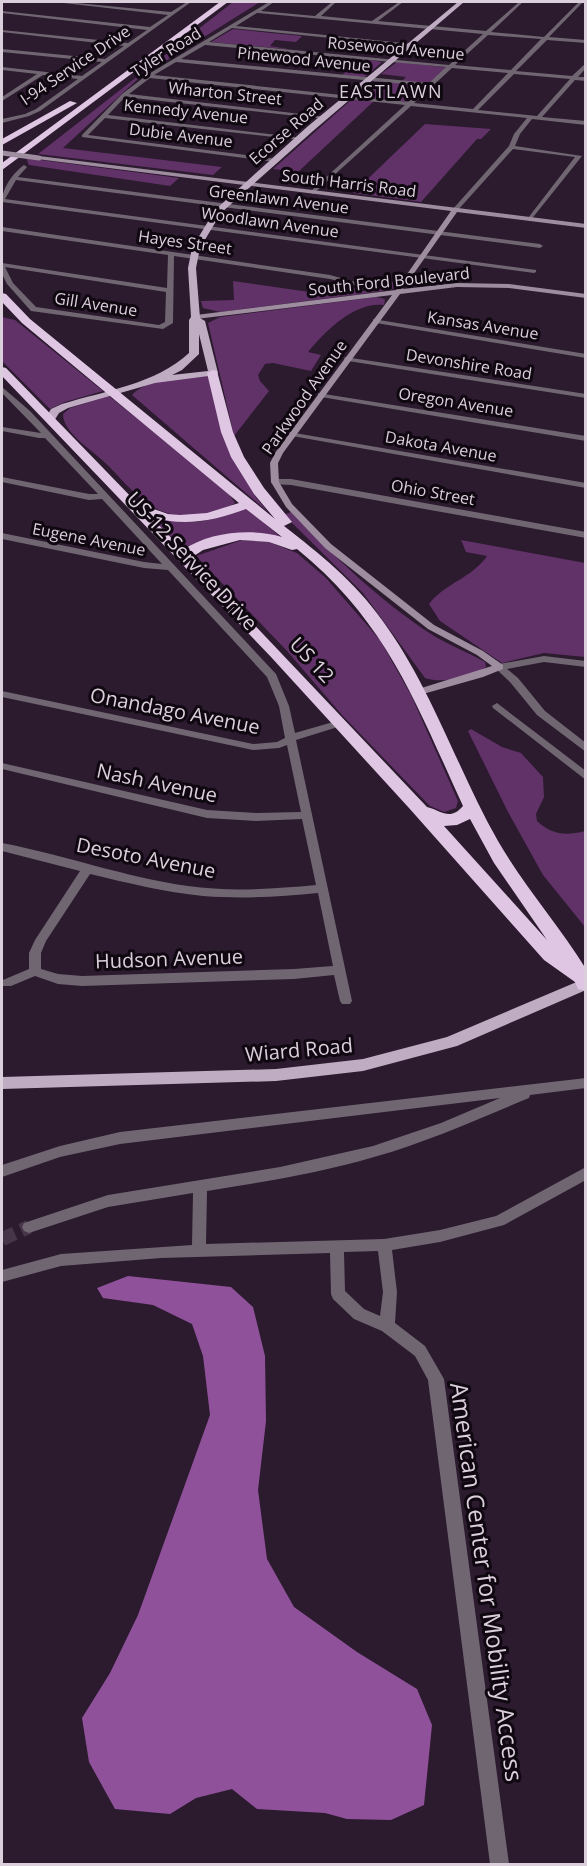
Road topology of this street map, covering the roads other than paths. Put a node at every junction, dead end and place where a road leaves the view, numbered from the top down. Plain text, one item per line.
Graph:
1 (57, 2) edge
2 (189, 2) edge
3 (213, 2) edge
4 (224, 2) edge
5 (272, 2) edge
6 (334, 2) edge
7 (401, 2) edge
8 (461, 2) edge
9 (521, 2) edge
10 (581, 2) edge
11 (2, 12) edge
12 (258, 12) junction
13 (172, 14) junction
14 (317, 17) junction
15 (374, 22) junction
16 (233, 27) junction
17 (429, 28) junction
18 (151, 29) junction
19 (2, 31) edge
20 (487, 33) junction
21 (545, 38) junction
22 (585, 42) edge
23 (205, 43) junction
24 (410, 44) junction
25 (130, 45) junction
26 (2, 50) edge
27 (175, 60) junction
28 (106, 61) junction
29 (389, 61) junction
30 (585, 64) edge
31 (450, 67) junction
32 (2, 68) edge
33 (512, 72) junction
34 (42, 73) junction
35 (149, 76) junction
36 (83, 78) junction
37 (573, 78) junction
38 (368, 79) junction
39 (585, 80) edge
40 (430, 85) junction
41 (8, 88) dead end
42 (19, 89) junction
43 (124, 95) junction
44 (347, 97) junction
45 (2, 99) edge
46 (410, 104) junction
47 (474, 111) junction
48 (104, 116) junction
49 (324, 117) junction
50 (535, 117) junction
51 (46, 118) junction
52 (2, 122) edge
53 (585, 123) edge
54 (84, 136) joint
55 (300, 138) junction
56 (2, 142) edge
57 (2, 147) edge
58 (512, 147) junction
59 (26, 149) junction
60 (2, 153) edge
61 (275, 160) junction
62 (2, 167) edge
63 (24, 167) dead end
64 (2, 176) edge
65 (14, 178) junction
66 (248, 184) junction
67 (313, 192) junction
68 (2, 200) edge
69 (224, 205) junction
70 (455, 210) junction
71 (530, 219) junction
72 (585, 226) edge
73 (206, 228) junction
74 (2, 229) edge
75 (438, 233) junction
76 (540, 246) dead end
77 (171, 254) junction
78 (423, 256) junction
79 (194, 257) junction
80 (2, 267) edge
81 (534, 271) dead end
82 (363, 285) dead end
83 (169, 290) junction
84 (398, 292) junction
85 (2, 296) edge
86 (585, 296) edge
87 (3, 316) edge
88 (196, 317) junction
89 (26, 321) junction
90 (375, 321) junction
91 (585, 356) edge
92 (348, 359) junction
93 (2, 370) edge
94 (213, 373) junction
95 (7, 380) edge
96 (152, 380) junction
97 (2, 388) edge
98 (112, 391) junction
99 (321, 395) junction
100 (585, 396) edge
101 (50, 418) junction
102 (2, 429) edge
103 (292, 434) junction
104 (47, 435) junction
105 (585, 439) edge
106 (2, 480) edge
107 (274, 482) junction
108 (585, 486) edge
109 (104, 496) junction
110 (127, 499) junction
111 (248, 504) junction
112 (585, 535) edge
113 (2, 536) edge
114 (178, 562) junction
115 (338, 578) junction
116 (585, 664) edge
117 (499, 667) junction
118 (419, 692) junction
119 (2, 694) edge
120 (497, 706) dead end
121 (340, 723) junction
122 (291, 740) junction
123 (585, 748) edge
124 (2, 766) edge
125 (585, 777) edge
126 (415, 804) junction
127 (472, 806) junction
128 (306, 815) junction
129 (2, 847) edge
130 (88, 868) junction
131 (321, 889) junction
132 (339, 970) junction
133 (35, 971) junction
134 (7, 983) dead end
135 (585, 984) edge
136 (346, 1001) dead end
137 (2, 1083) edge
138 (585, 1083) edge
139 (536, 1089) junction
140 (2, 1171) edge
141 (585, 1173) edge
142 (200, 1185) junction
143 (29, 1227) tunnel mouth
144 (338, 1245) junction
145 (384, 1245) junction
146 (199, 1251) junction
147 (2, 1276) edge
148 (387, 1326) junction
149 (499, 1864) edge

1 - 13 street
2 - 13 street, I-94 Service Drive
3 - 51 highway
4 - 59 highway
5 - 12 street, Tyler Road
6 - 14 street
7 - 15 street
8 - 17 main road, Ecorse Road
9 - 20 street
10 - 21 street
11 - 18 street
12 - 14 street
12 - 16 street, Tyler Road
13 - 18 street, I-94 Service Drive
14 - 15 street
15 - 17 street
16 - 23 street, Tyler Road
16 - 24 street
17 - 20 street
17 - 24 main road, Ecorse Road
18 - 25 street, I-94 Service Drive
19 - 25 street
20 - 21 street
20 - 31 street
21 - 22 street
21 - 33 street
23 - 27 street, Tyler Road
23 - 29 street, Rosewood Avenue
24 - 29 main road, Ecorse Road
25 - 28 street, I-94 Service Drive
26 - 28 street
27 - 35 street, Tyler Road
27 - 38 street, Pinewood Avenue
28 - 36 street, I-94 Service Drive
29 - 31 street, Rosewood Avenue
29 - 38 main road, Ecorse Road
30 - 37 street, Parkwood Avenue
31 - 33 street, Rosewood Avenue
31 - 40 street
32 - 34 street
33 - 37 street, Rosewood Avenue
33 - 47 street
34 - 36 street
34 - 42 street
35 - 43 street, Tyler Road
35 - 44 street
36 - 52 street, I-94 Service Drive
37 - 39 street, Rosewood Avenue
37 - 50 street, Parkwood Avenue
38 - 40 street, Pinewood Avenue
38 - 44 main road, Ecorse Road
40 - 46 street
41 - 42 street
42 - 45 street
43 - 48 street, Tyler Road
43 - 49 street, Wharton Street
44 - 46 street
44 - 49 main road, Ecorse Road
46 - 47 street
46 - 67 street
47 - 50 street
48 - 54 street, Tyler Road
48 - 55 street, Kennedy Avenue
49 - 55 main road, Ecorse Road
50 - 53 street
50 - 58 street, Parkwood Avenue
51 - 56 highway
51 - 57 highway
54 - 61 street, Dubie Avenue
55 - 61 main road, Ecorse Road
58 - 70 street, Parkwood Avenue
58 - 71 street
59 - 62 highway
59 - 64 highway
60 - 66 street, South Harris Road, bridge
61 - 66 main road, Ecorse Road
63 - 65 street
65 - 68 street
65 - 69 street, Greenlawn Avenue
66 - 67 street, South Harris Road
66 - 69 main road, Ecorse Road
67 - 70 street, South Harris Road
68 - 73 street, Woodlawn Avenue
69 - 73 main road, Ecorse Road
69 - 75 street, Greenlawn Avenue
70 - 71 street, South Harris Road
70 - 75 street, Parkwood Avenue
71 - 72 street, South Harris Road
73 - 78 street, Woodlawn Avenue
73 - 79 main road, Ecorse Road
74 - 77 street, Hayes Street
75 - 76 street, Greenlawn Avenue
75 - 78 street, Parkwood Avenue
77 - 79 street, Hayes Street
77 - 83 street
78 - 81 street, Woodlawn Avenue
78 - 84 street, Parkwood Avenue
79 - 82 street, Hayes Street
79 - 88 main road, Ecorse Road
80 - 83 street
80 - 83 street, Gill Avenue
84 - 86 street, South Ford Boulevard
84 - 88 street, South Ford Boulevard
84 - 90 street, Parkwood Avenue
85 - 89 highway
87 - 89 highway
88 - 94 main road, Ecorse Road
88 - 96 main road, Ecorse Road
89 - 98 highway
90 - 91 street, Kansas Avenue
90 - 92 street, Parkwood Avenue
92 - 99 street, Parkwood Avenue
92 - 100 street, Devonshire Road
93 - 95 highway, US 12 / US 12
94 - 96 main road, Ecorse Road
94 - 115 highway
95 - 101 highway, US 12 / US 12
96 - 98 main road, Ecorse Road
97 - 104 street, US-12 Service Drive
98 - 101 main road, Ecorse Road
98 - 111 highway
99 - 103 street, Parkwood Avenue
99 - 105 street, Oregon Avenue
101 - 110 highway, US 12 / US 12
102 - 104 street
103 - 107 street, Parkwood Avenue
103 - 108 street, Dakota Avenue
104 - 109 street, US-12 Service Drive
106 - 109 street
107 - 112 street, Ohio Street
107 - 117 street, Parkwood Avenue
109 - 114 street, US-12 Service Drive
110 - 111 highway
110 - 114 highway, US 12 / US 12
111 - 115 highway
113 - 114 street, Eugene Avenue
114 - 115 highway
114 - 121 highway, US 12 / US 12
114 - 122 street, US-12 Service Drive
115 - 118 highway
116 - 117 street
117 - 118 street
117 - 123 street, Parkwood Avenue
118 - 127 highway
119 - 122 street, Onandago Avenue
120 - 125 street
121 - 122 street, Onandago Avenue
121 - 126 highway, US 12 / US 12
122 - 128 street, US-12 Service Drive
124 - 128 street, Nash Avenue
126 - 127 highway
126 - 135 highway, US 12 / US 12
127 - 135 highway
128 - 131 street, US-12 Service Drive
129 - 130 street, Desoto Avenue
130 - 131 street, Desoto Avenue
130 - 133 street
131 - 132 street, US-12 Service Drive
132 - 133 street, Hudson Avenue
132 - 136 street, US-12 Service Drive
133 - 134 street
135 - 137 main road, Wiard Road
138 - 139 street
139 - 140 street
139 - 142 street
141 - 145 street
142 - 143 street
142 - 146 street
144 - 145 street
144 - 146 street
144 - 148 street, American Center for Mobility Access
145 - 148 street
146 - 147 street
148 - 149 street, American Center for Mobility Access

